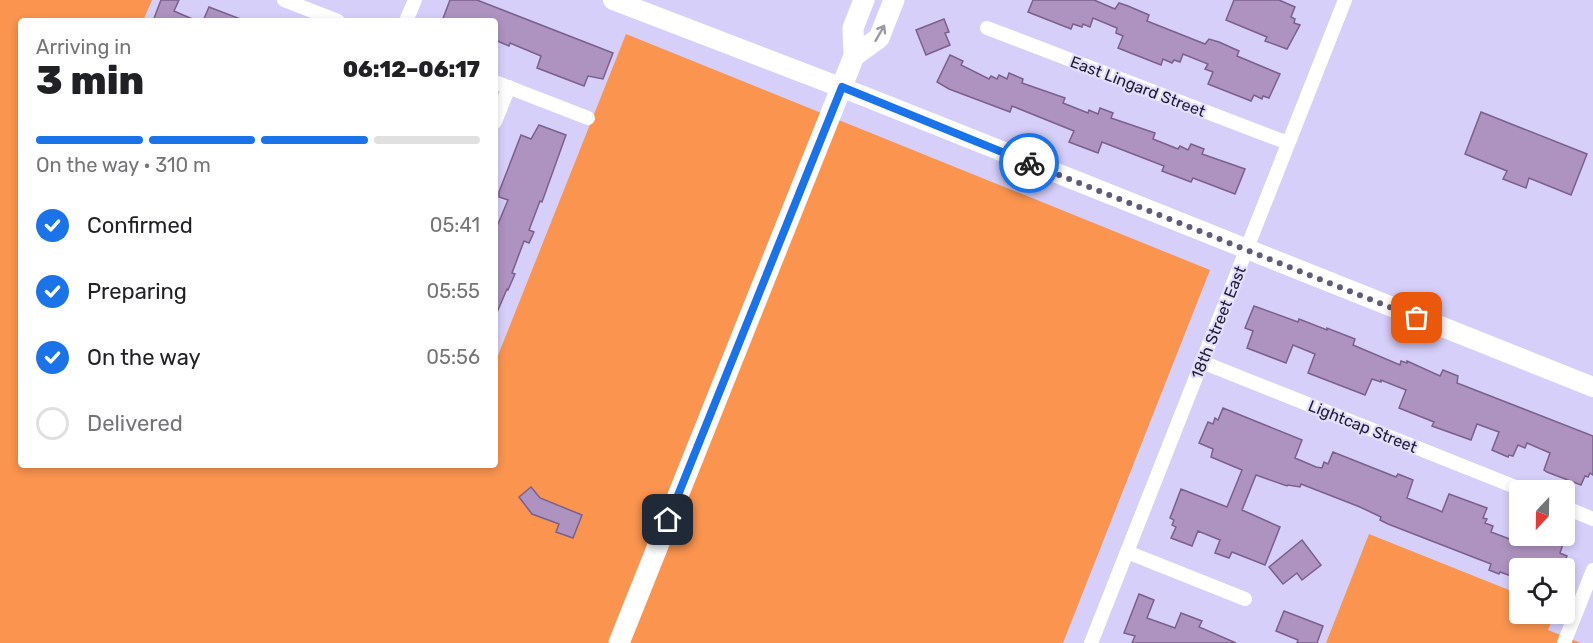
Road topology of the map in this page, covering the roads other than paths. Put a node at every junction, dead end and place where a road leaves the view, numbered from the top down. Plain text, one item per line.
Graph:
1 (284, 0) edge
2 (415, 0) edge
3 (614, 0) edge
4 (864, 0) edge
5 (894, 0) edge
6 (1345, 0) edge
7 (330, 18) edge
8 (407, 18) edge
9 (987, 28) dead end
10 (854, 56) junction
11 (498, 83) edge
12 (509, 87) junction
13 (842, 87) junction
14 (498, 114) edge
15 (588, 118) dead end
16 (1288, 143) junction
17 (1246, 250) junction
18 (1202, 362) junction
19 (1593, 387) edge
20 (1509, 484) edge
21 (1575, 512) edge
22 (1593, 519) edge
23 (1127, 552) junction
24 (1593, 570) edge
25 (1245, 599) dead end
26 (619, 643) edge
27 (1091, 643) edge
28 (1564, 643) edge

1 - 7 street
2 - 8 street
3 - 13 main road
4 - 10 main road
10 -> 5 main road
6 - 16 street, 18th Street East
9 - 16 street, East Lingard Street
10 - 13 main road
11 - 12 street
12 - 14 street
12 - 15 street
13 - 17 main road
13 - 26 main road
16 - 17 street, 18th Street East
17 - 18 street, 18th Street East
17 - 19 main road
18 - 20 street, Lightcap Street
18 - 23 street, 18th Street East
21 - 22 street
23 - 25 street
23 - 27 street, 18th Street East
24 - 28 street

